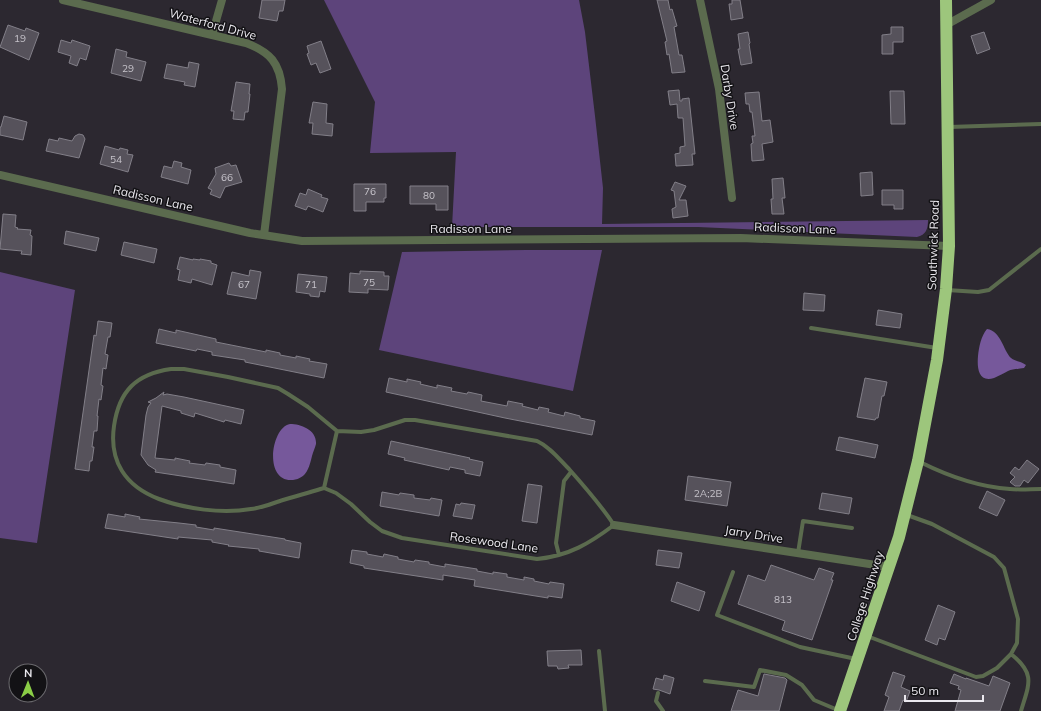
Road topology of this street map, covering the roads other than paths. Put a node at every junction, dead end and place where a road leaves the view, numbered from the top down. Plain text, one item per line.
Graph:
1 (63, 0) edge
2 (222, 0) edge
3 (700, 0) edge
4 (946, 0) edge
5 (991, 0) edge
6 (946, 25) junction
7 (212, 35) junction
8 (1041, 124) edge
9 (948, 127) junction
10 (0, 175) edge
11 (732, 198) dead end
12 (264, 236) junction
13 (949, 246) junction
14 (1041, 249) edge
15 (946, 290) junction
16 (811, 328) dead end
17 (939, 348) junction
18 (337, 431) junction
19 (918, 461) junction
20 (571, 472) junction
21 (324, 488) junction
22 (911, 488) joint
23 (1041, 489) edge
24 (905, 514) junction
25 (614, 525) junction
26 (852, 528) dead end
27 (798, 553) junction
28 (559, 556) junction
29 (889, 567) junction
30 (733, 572) dead end
31 (866, 636) junction
32 (599, 651) dead end
33 (1011, 654) junction
34 (858, 659) junction
35 (705, 681) dead end
36 (658, 693) dead end
37 (604, 711) edge
38 (663, 711) edge
39 (840, 711) edge
40 (1021, 711) edge

1 - 7 street, Waterford Drive
2 - 7 street
3 - 11 street, Darby Drive
4 - 6 highway, Southwick Road
5 - 6 street
6 - 9 highway, Southwick Road
7 - 12 street, Waterford Drive
8 - 9 lane
9 - 13 highway, Southwick Road
10 - 12 street, Radisson Lane
12 - 13 street, Radisson Lane
13 - 15 highway, Southwick Road
14 - 15 lane
15 - 17 highway, Southwick Road
16 - 17 lane
17 - 19 highway, Southwick Road
18 - 20 lane
18 - 21 lane
18 - 21 lane
19 - 22 highway, Southwick Road
19 - 23 lane
20 - 25 lane
20 - 28 lane
21 - 28 lane, Rosewood Lane
22 - 24 highway, College Highway
24 - 29 highway, College Highway
24 - 33 lane
25 - 27 street, Jarry Drive
25 - 28 lane, Rosewood Lane
26 - 27 lane
27 - 29 street, Jarry Drive
29 - 31 highway, College Highway
30 - 34 lane
31 - 33 lane
31 - 34 highway, College Highway
32 - 37 lane
33 - 40 lane
34 - 39 highway, College Highway
35 - 39 lane
36 - 38 lane

